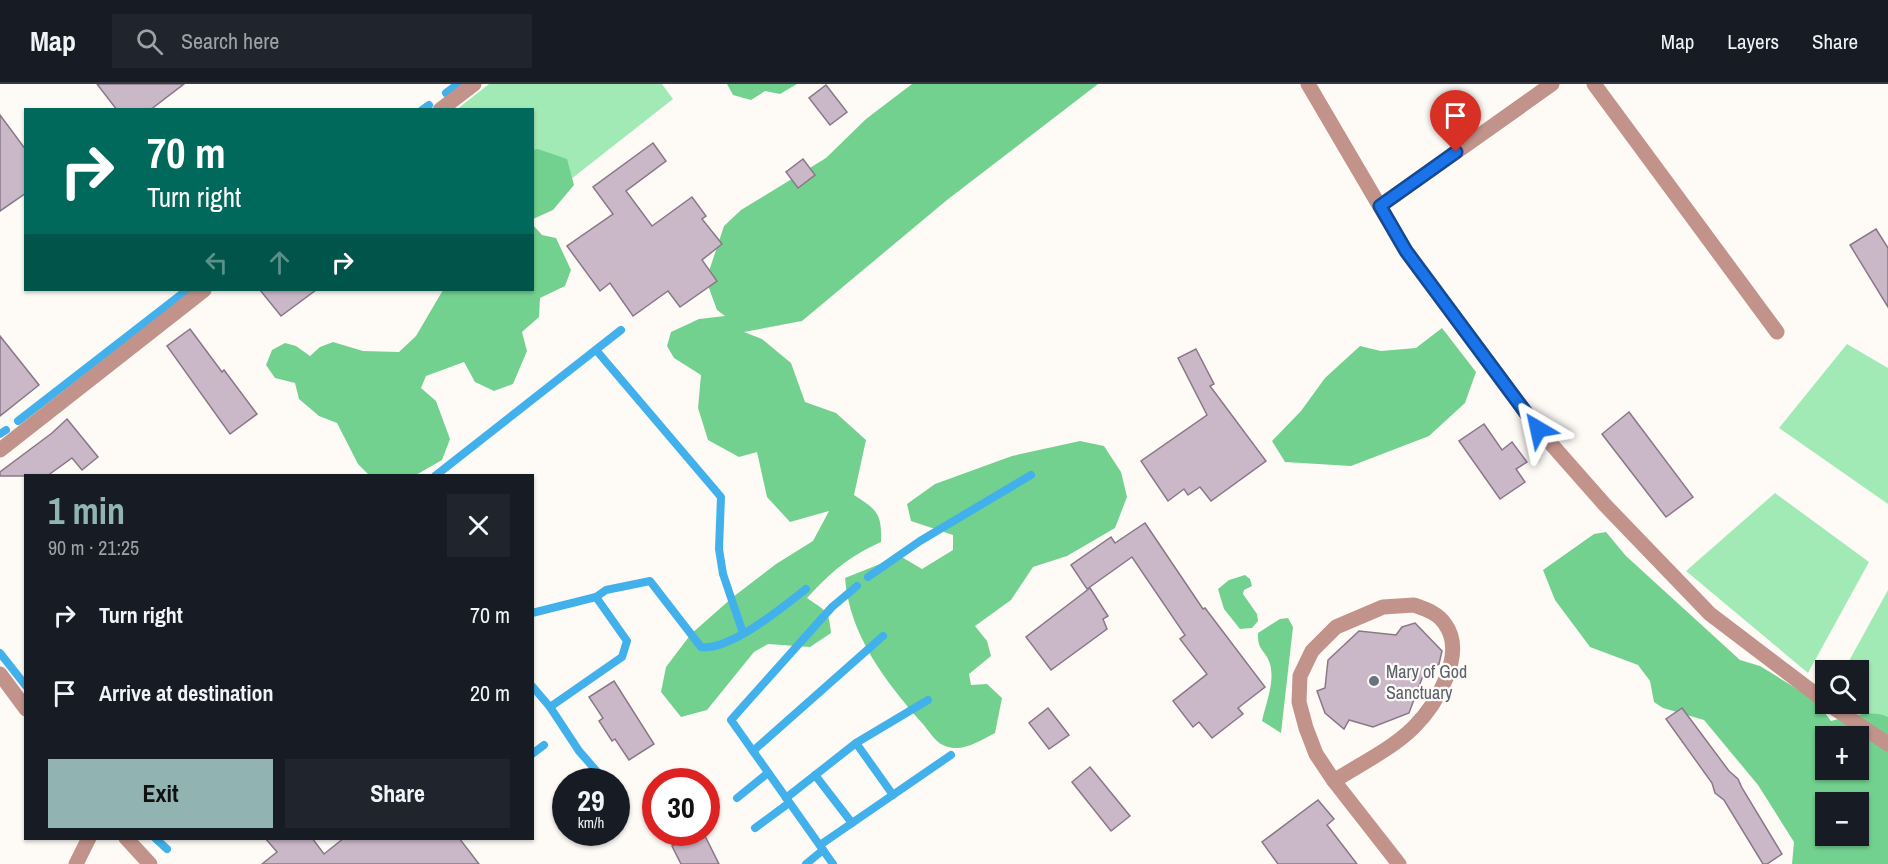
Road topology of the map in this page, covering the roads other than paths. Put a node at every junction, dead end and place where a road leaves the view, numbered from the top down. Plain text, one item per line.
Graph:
1 (474, 84) edge
2 (1310, 84) edge
3 (1552, 84) edge
4 (1594, 84) edge
5 (443, 108) edge
6 (1380, 206) junction
7 (203, 291) edge
8 (1777, 332) dead end
9 (0, 450) edge
10 (0, 675) edge
11 (1815, 694) edge
12 (24, 705) edge
13 (1843, 714) edge
14 (1888, 744) edge
15 (1334, 781) junction
16 (88, 840) edge
17 (128, 840) edge
18 (76, 864) edge
19 (150, 864) edge
20 (1399, 864) edge

1 - 5 street
2 - 6 street
3 - 6 street
4 - 8 street
6 - 11 street
7 - 9 street
10 - 12 street
13 - 14 street
15 - 15 street
15 - 20 street
16 - 18 street
17 - 19 street

